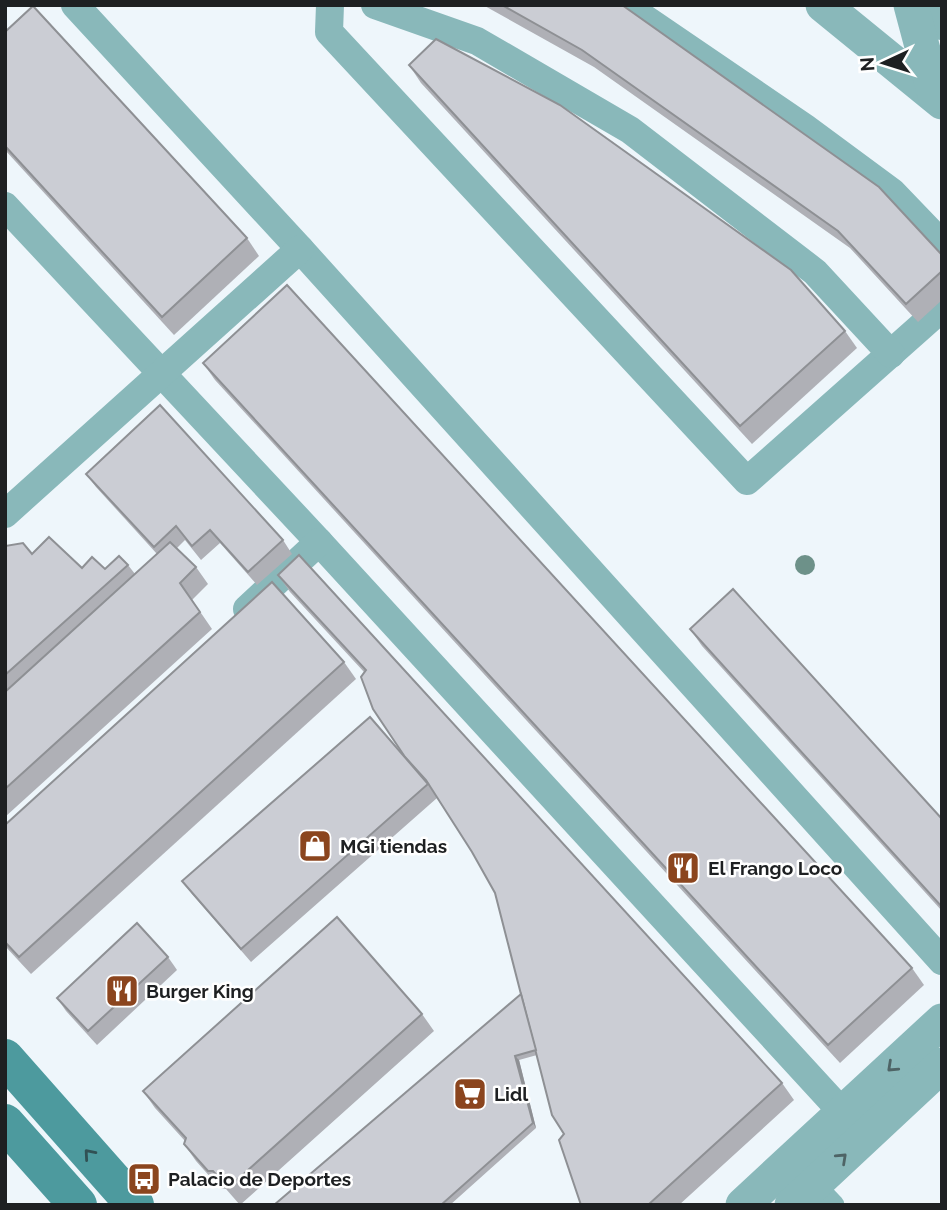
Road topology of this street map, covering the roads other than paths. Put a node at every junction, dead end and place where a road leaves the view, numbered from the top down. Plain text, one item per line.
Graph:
1 (75, 5) edge
2 (330, 5) edge
3 (375, 5) edge
4 (625, 5) edge
5 (823, 5) edge
6 (911, 5) edge
7 (923, 5) edge
8 (942, 26) edge
9 (940, 95) edge
10 (5, 206) edge
11 (942, 244) edge
12 (300, 249) junction
13 (942, 308) edge
14 (891, 354) junction
15 (163, 375) junction
16 (5, 514) edge
17 (319, 542) junction
18 (228, 627) edge
19 (942, 961) edge
20 (942, 1021) edge
21 (5, 1058) edge
22 (942, 1065) edge
23 (843, 1113) junction
24 (5, 1123) edge
25 (813, 1198) edge
26 (78, 1205) edge
27 (135, 1205) edge
28 (743, 1205) edge

1 - 12 street
2 - 14 street
3 - 14 street
4 - 11 street
5 - 9 street
6 - 9 street
7 - 8 street
10 - 15 street
12 - 15 street
12 - 19 street
13 - 14 street
15 - 16 street
15 - 17 street
17 - 18 street
17 - 23 street
20 -> 23 street
27 -> 21 main road
25 -> 22 street
23 - 28 street
24 - 26 main road

